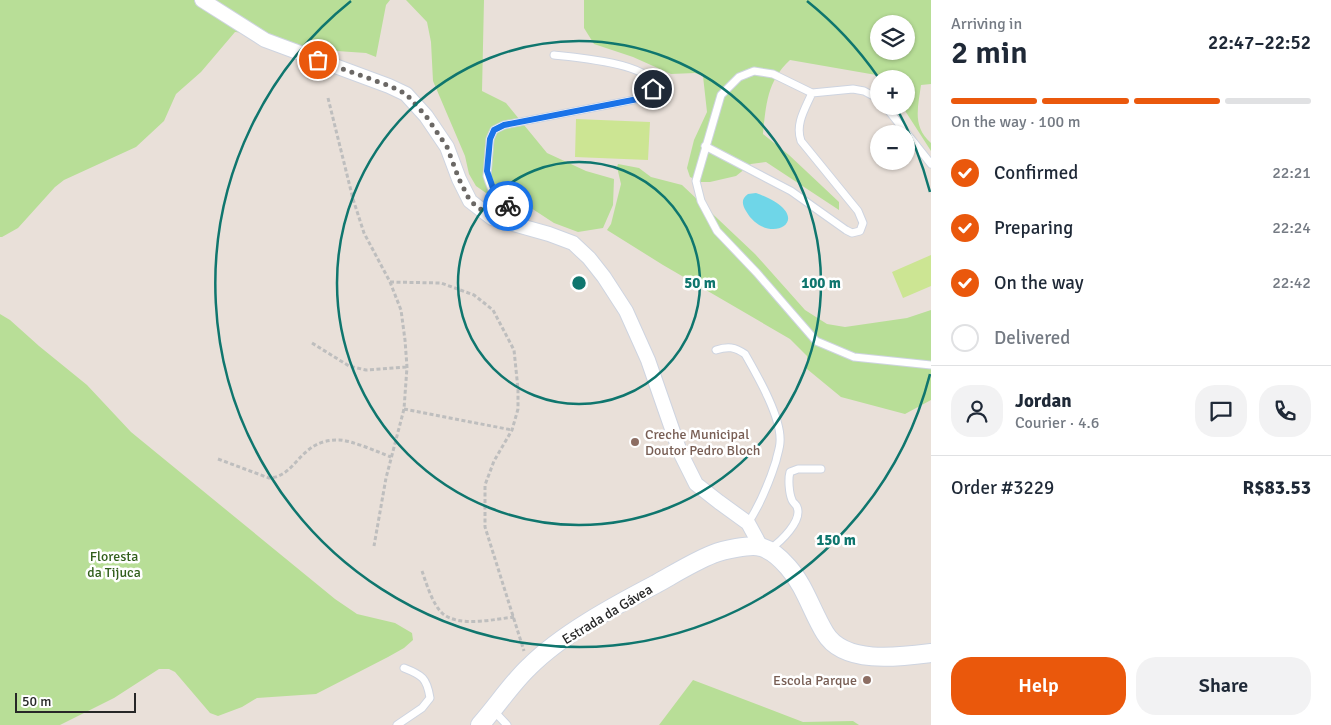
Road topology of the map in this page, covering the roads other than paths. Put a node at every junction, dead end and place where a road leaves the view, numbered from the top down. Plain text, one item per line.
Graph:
1 (202, 0) edge
2 (554, 56) dead end
3 (812, 93) junction
4 (870, 94) edge
5 (892, 115) edge
6 (705, 146) junction
7 (931, 164) edge
8 (517, 225) junction
9 (716, 350) dead end
10 (931, 365) edge
11 (820, 469) dead end
12 (748, 523) junction
13 (764, 549) junction
14 (931, 653) edge
15 (404, 668) dead end
16 (493, 710) junction
17 (397, 725) edge
18 (480, 725) edge
19 (507, 725) edge

1 - 8 street
2 - 8 lane
3 - 4 lane
3 - 6 lane
3 - 6 lane
5 - 7 lane
6 - 10 lane
8 - 12 street
9 - 12 lane
11 - 13 lane
12 - 13 street
13 - 14 street
13 - 16 street, Estrada da Gávea
15 - 17 lane
16 - 18 street, Estrada da Gávea
16 - 19 lane

